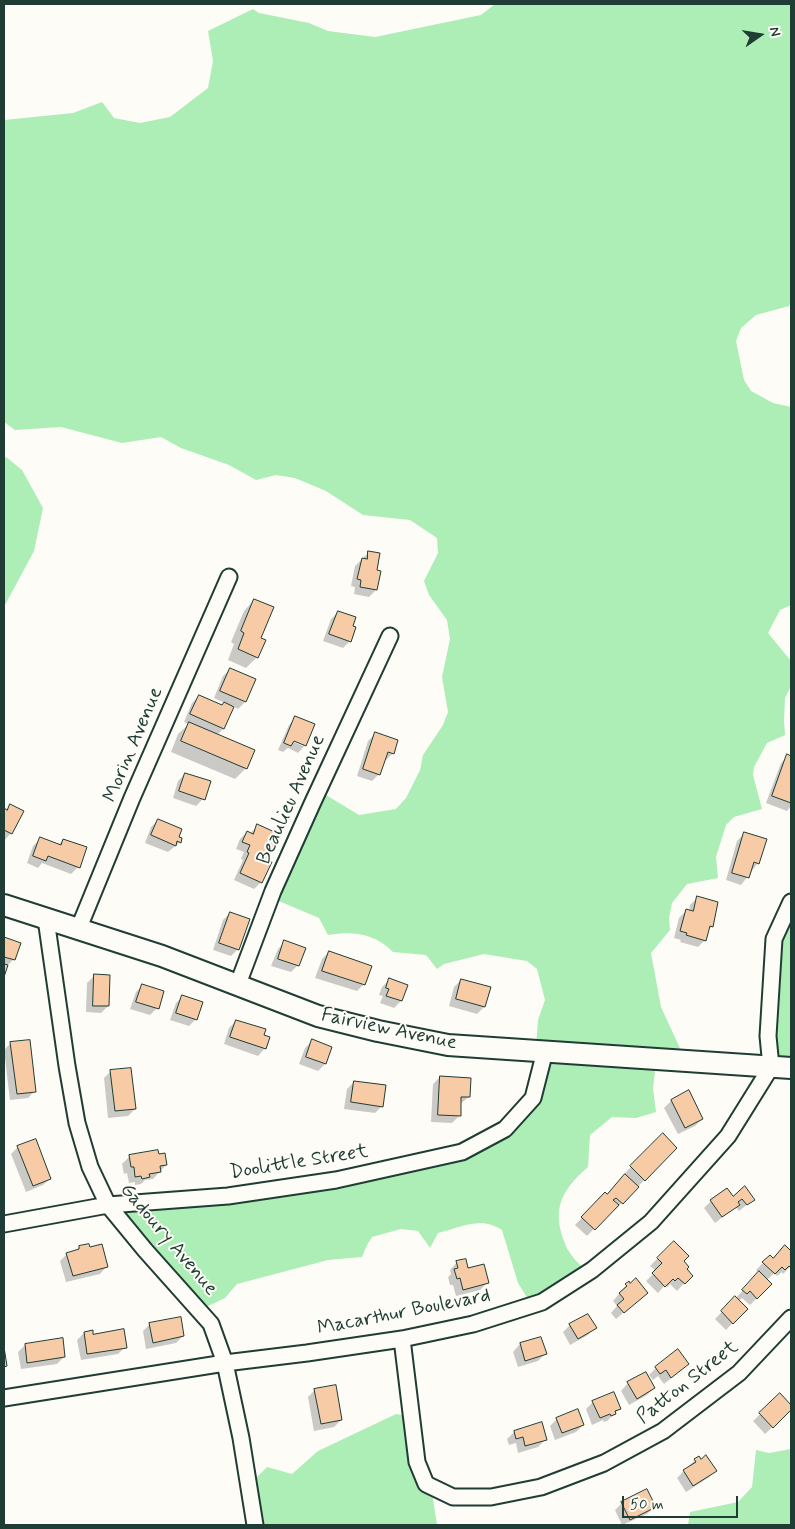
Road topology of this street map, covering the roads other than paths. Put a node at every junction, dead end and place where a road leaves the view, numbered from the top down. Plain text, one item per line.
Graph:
1 (229, 577) dead end
2 (390, 636) dead end
3 (791, 902) edge
4 (4, 904) edge
5 (46, 919) junction
6 (78, 930) junction
7 (238, 984) junction
8 (545, 1051) junction
9 (771, 1067) junction
10 (791, 1068) edge
11 (108, 1205) junction
12 (4, 1224) edge
13 (791, 1318) edge
14 (402, 1339) junction
15 (225, 1363) junction
16 (4, 1398) edge
17 (255, 1525) edge

1 - 6 street, Morin Avenue
2 - 7 street, Beaulieu Avenue
3 - 9 street
4 - 5 main road, Fairview Avenue
5 - 6 main road, Fairview Avenue
5 - 11 street, Gadoury Avenue
6 - 7 main road, Fairview Avenue
7 - 8 main road, Fairview Avenue
8 - 9 main road, Fairview Avenue
8 - 11 street, Doolittle Street
9 - 10 main road, Fairview Avenue
9 - 14 street, Macarthur Boulevard
11 - 12 street, Doolittle Street
11 - 15 street, Gadoury Avenue
13 - 14 street, Patton Street
14 - 15 street, Macarthur Boulevard
15 - 16 street, Macarthur Boulevard
15 - 17 street, Gadoury Avenue

